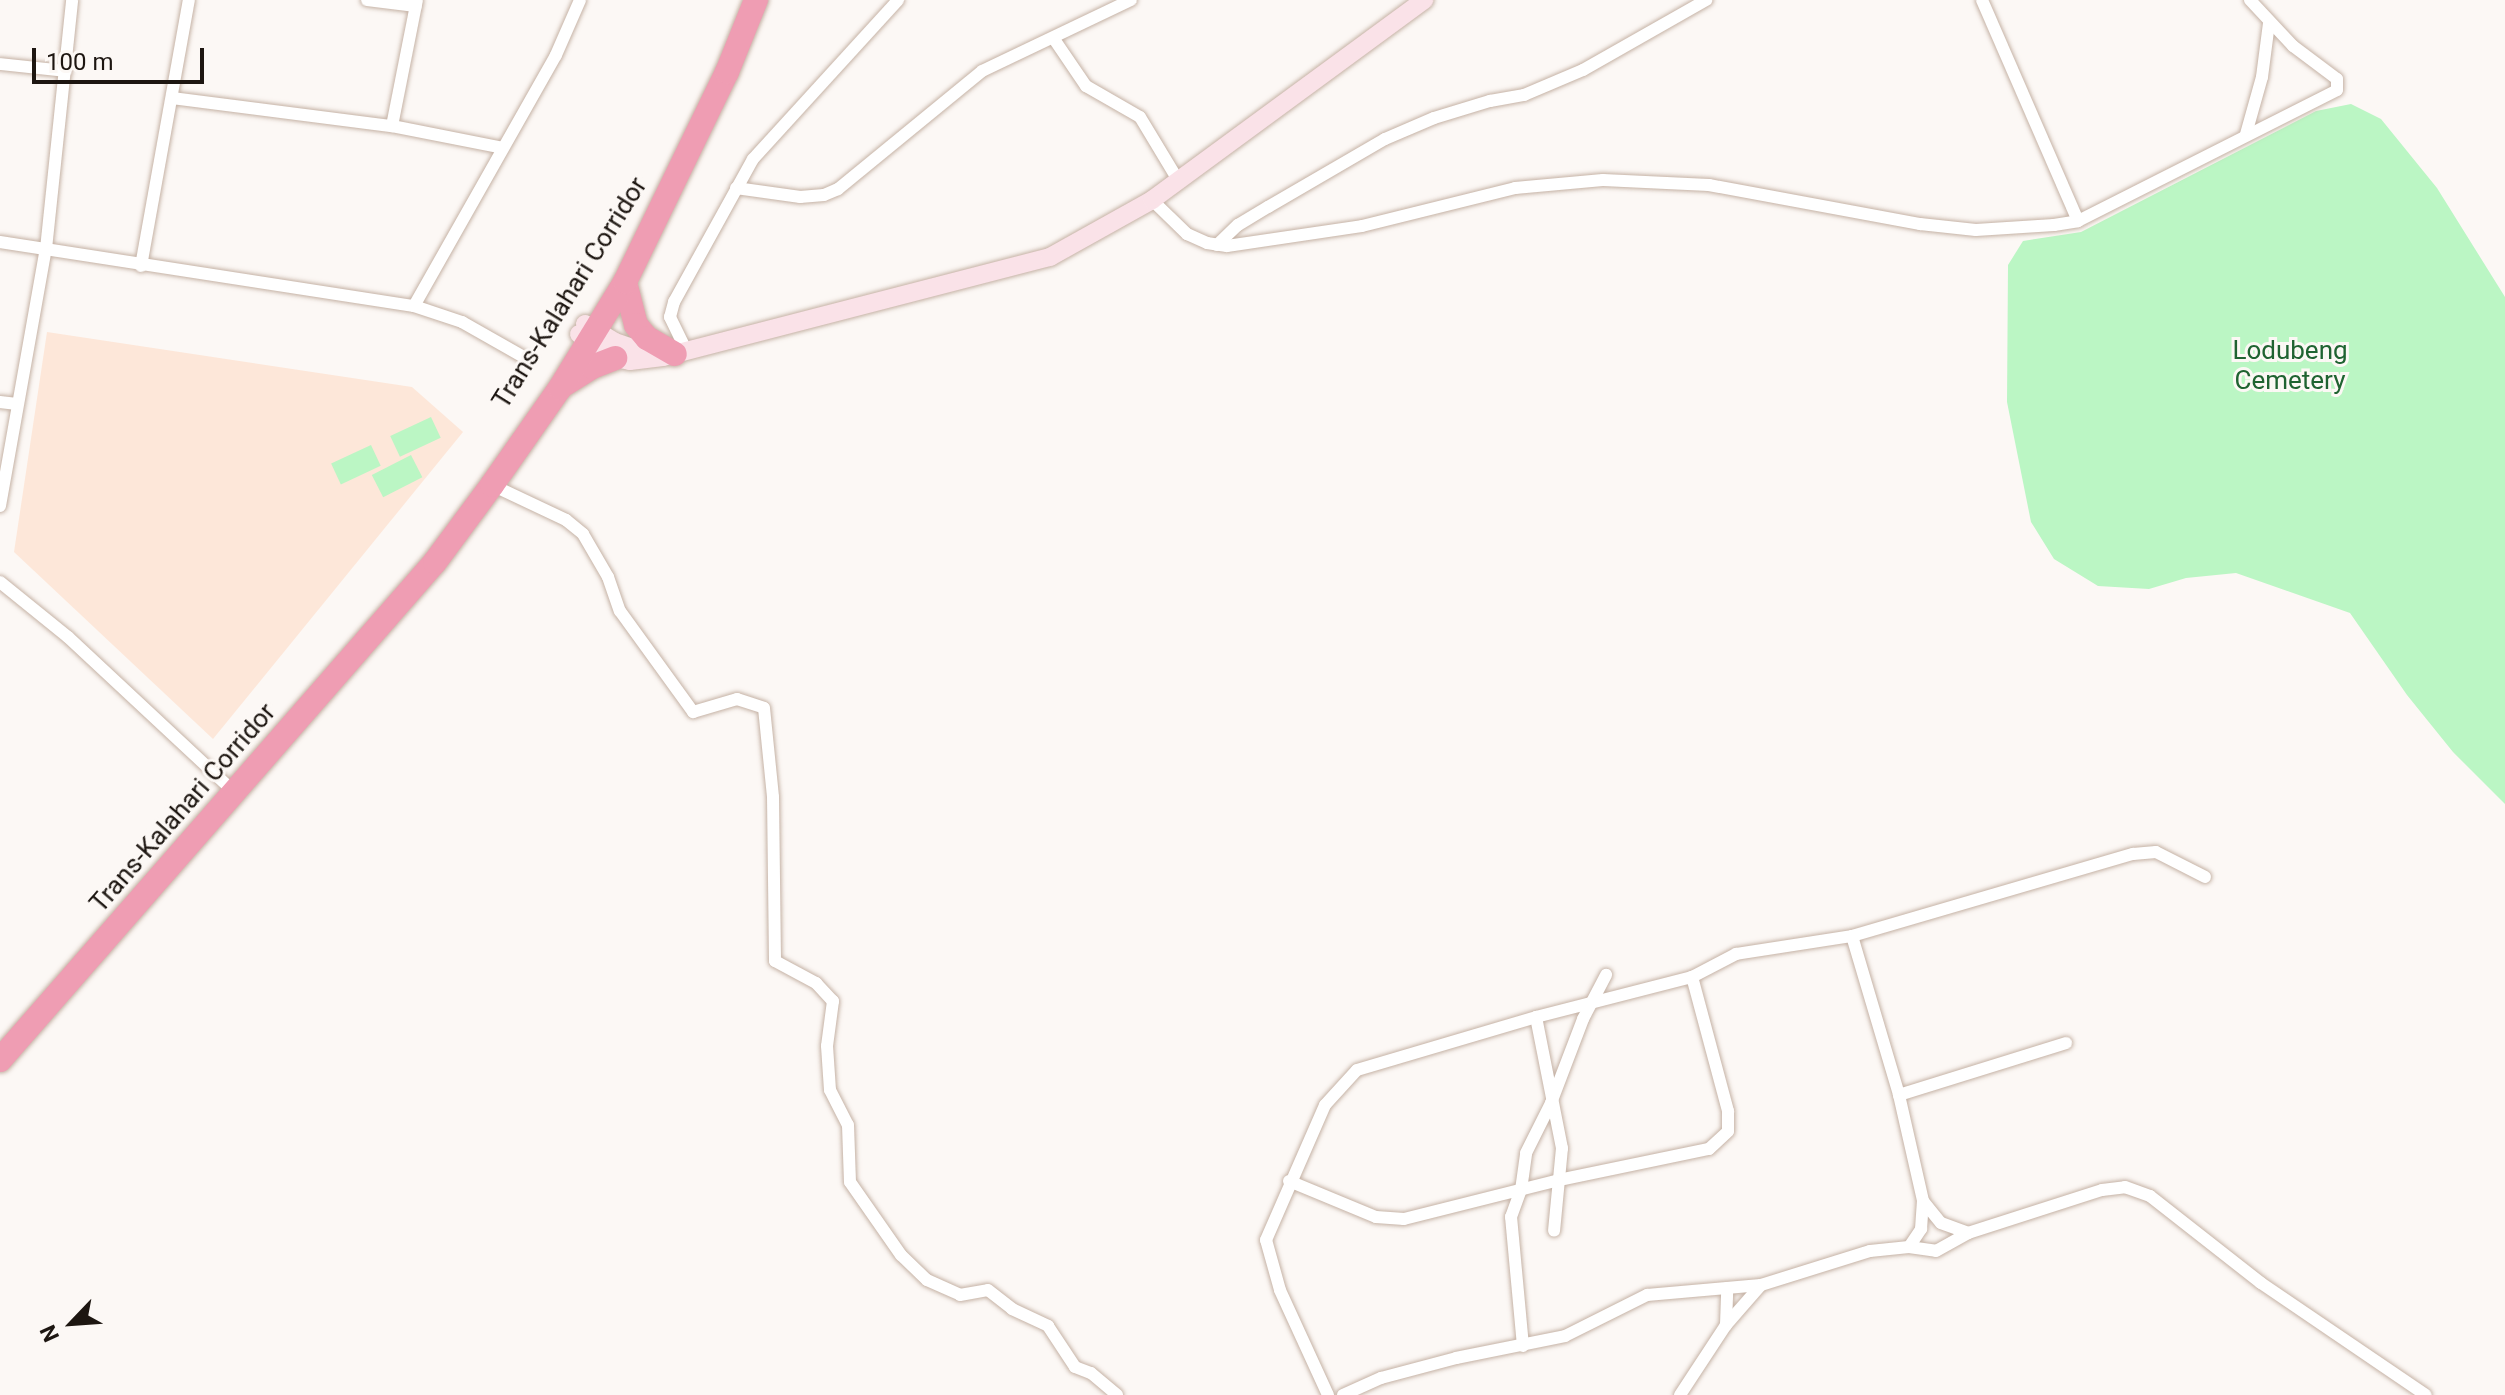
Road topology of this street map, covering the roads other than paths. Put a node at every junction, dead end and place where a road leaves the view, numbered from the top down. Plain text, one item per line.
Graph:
1 (72, 0) edge
2 (189, 0) edge
3 (367, 0) edge
4 (580, 0) edge
5 (756, 0) edge
6 (898, 0) edge
7 (1131, 0) edge
8 (1424, 0) edge
9 (1706, 0) edge
10 (1982, 0) edge
11 (2250, 0) edge
12 (417, 3) edge
13 (2269, 23) junction
14 (1054, 39) junction
15 (0, 64) edge
16 (66, 71) junction
17 (172, 98) junction
18 (392, 126) junction
19 (2246, 134) junction
20 (503, 148) junction
21 (1178, 180) junction
22 (672, 183) junction
23 (736, 188) junction
24 (1152, 200) junction
25 (2078, 221) junction
26 (0, 242) edge
27 (1217, 245) junction
28 (46, 249) junction
29 (141, 266) junction
30 (625, 282) junction
31 (414, 306) junction
32 (587, 332) junction
33 (675, 354) junction
34 (615, 358) junction
35 (527, 359) dead end
36 (560, 388) junction
37 (0, 402) edge
38 (17, 404) junction
39 (492, 485) junction
40 (0, 506) edge
41 (0, 582) edge
42 (408, 591) junction
43 (233, 791) junction
44 (2205, 877) dead end
45 (1852, 936) junction
46 (1606, 975) dead end
47 (1692, 977) junction
48 (1591, 1003) junction
49 (1536, 1017) junction
50 (2066, 1043) dead end
51 (0, 1060) edge
52 (1899, 1095) junction
53 (1551, 1103) junction
54 (1559, 1180) junction
55 (1289, 1181) junction
56 (1521, 1190) junction
57 (1923, 1201) junction
58 (1554, 1231) dead end
59 (1968, 1233) junction
60 (1909, 1247) junction
61 (1761, 1285) junction
62 (1727, 1288) junction
63 (1726, 1325) junction
64 (1523, 1346) junction
65 (1117, 1395) edge
66 (1328, 1395) edge
67 (1343, 1395) edge
68 (1680, 1395) edge
69 (2426, 1395) edge

1 - 16 street
2 - 17 street
3 - 12 street
4 - 20 street
5 - 22 highway, Trans-Kalahari Corridor
6 - 23 street
7 - 14 street
8 - 21 street
9 - 27 street
10 - 25 street
11 - 13 street
12 - 18 street
13 - 19 street
13 - 19 street
14 - 21 street
14 - 23 street
15 - 16 street
16 - 28 street
17 - 18 street
17 - 29 street
18 - 20 street
19 - 25 street
20 - 31 street
21 - 24 street
22 - 30 highway, Trans-Kalahari Corridor
22 - 32 highway, Trans-Kalahari Corridor
23 - 33 street
24 - 27 street
24 - 33 street
25 - 27 street
26 - 28 street
28 - 29 street
28 - 38 street
29 - 31 street
30 - 32 highway, Trans-Kalahari Corridor
30 - 33 highway
31 - 35 street
32 - 33 street
32 - 34 street
32 - 36 highway, Trans-Kalahari Corridor
32 - 42 highway, Trans-Kalahari Corridor
33 - 34 street
34 - 36 highway
36 - 39 highway, Trans-Kalahari Corridor
37 - 38 street
38 - 40 street
39 - 42 highway, Trans-Kalahari Corridor
39 - 65 street
41 - 43 street
42 - 43 highway, Trans-Kalahari Corridor
43 - 51 highway, Trans-Kalahari Corridor
44 - 45 street
45 - 47 street
45 - 52 street
46 - 48 street
47 - 48 street
47 - 54 street
48 - 49 street
48 - 53 street
49 - 53 street
49 - 55 street
50 - 52 street
52 - 57 street
53 - 54 street
53 - 56 street
54 - 56 street
54 - 58 street
55 - 56 street
55 - 66 street
56 - 64 street
57 - 59 street
57 - 60 street
59 - 60 street
59 - 69 street
60 - 61 street
61 - 62 street
61 - 63 street
62 - 63 street
62 - 64 street
63 - 68 street
64 - 67 street

